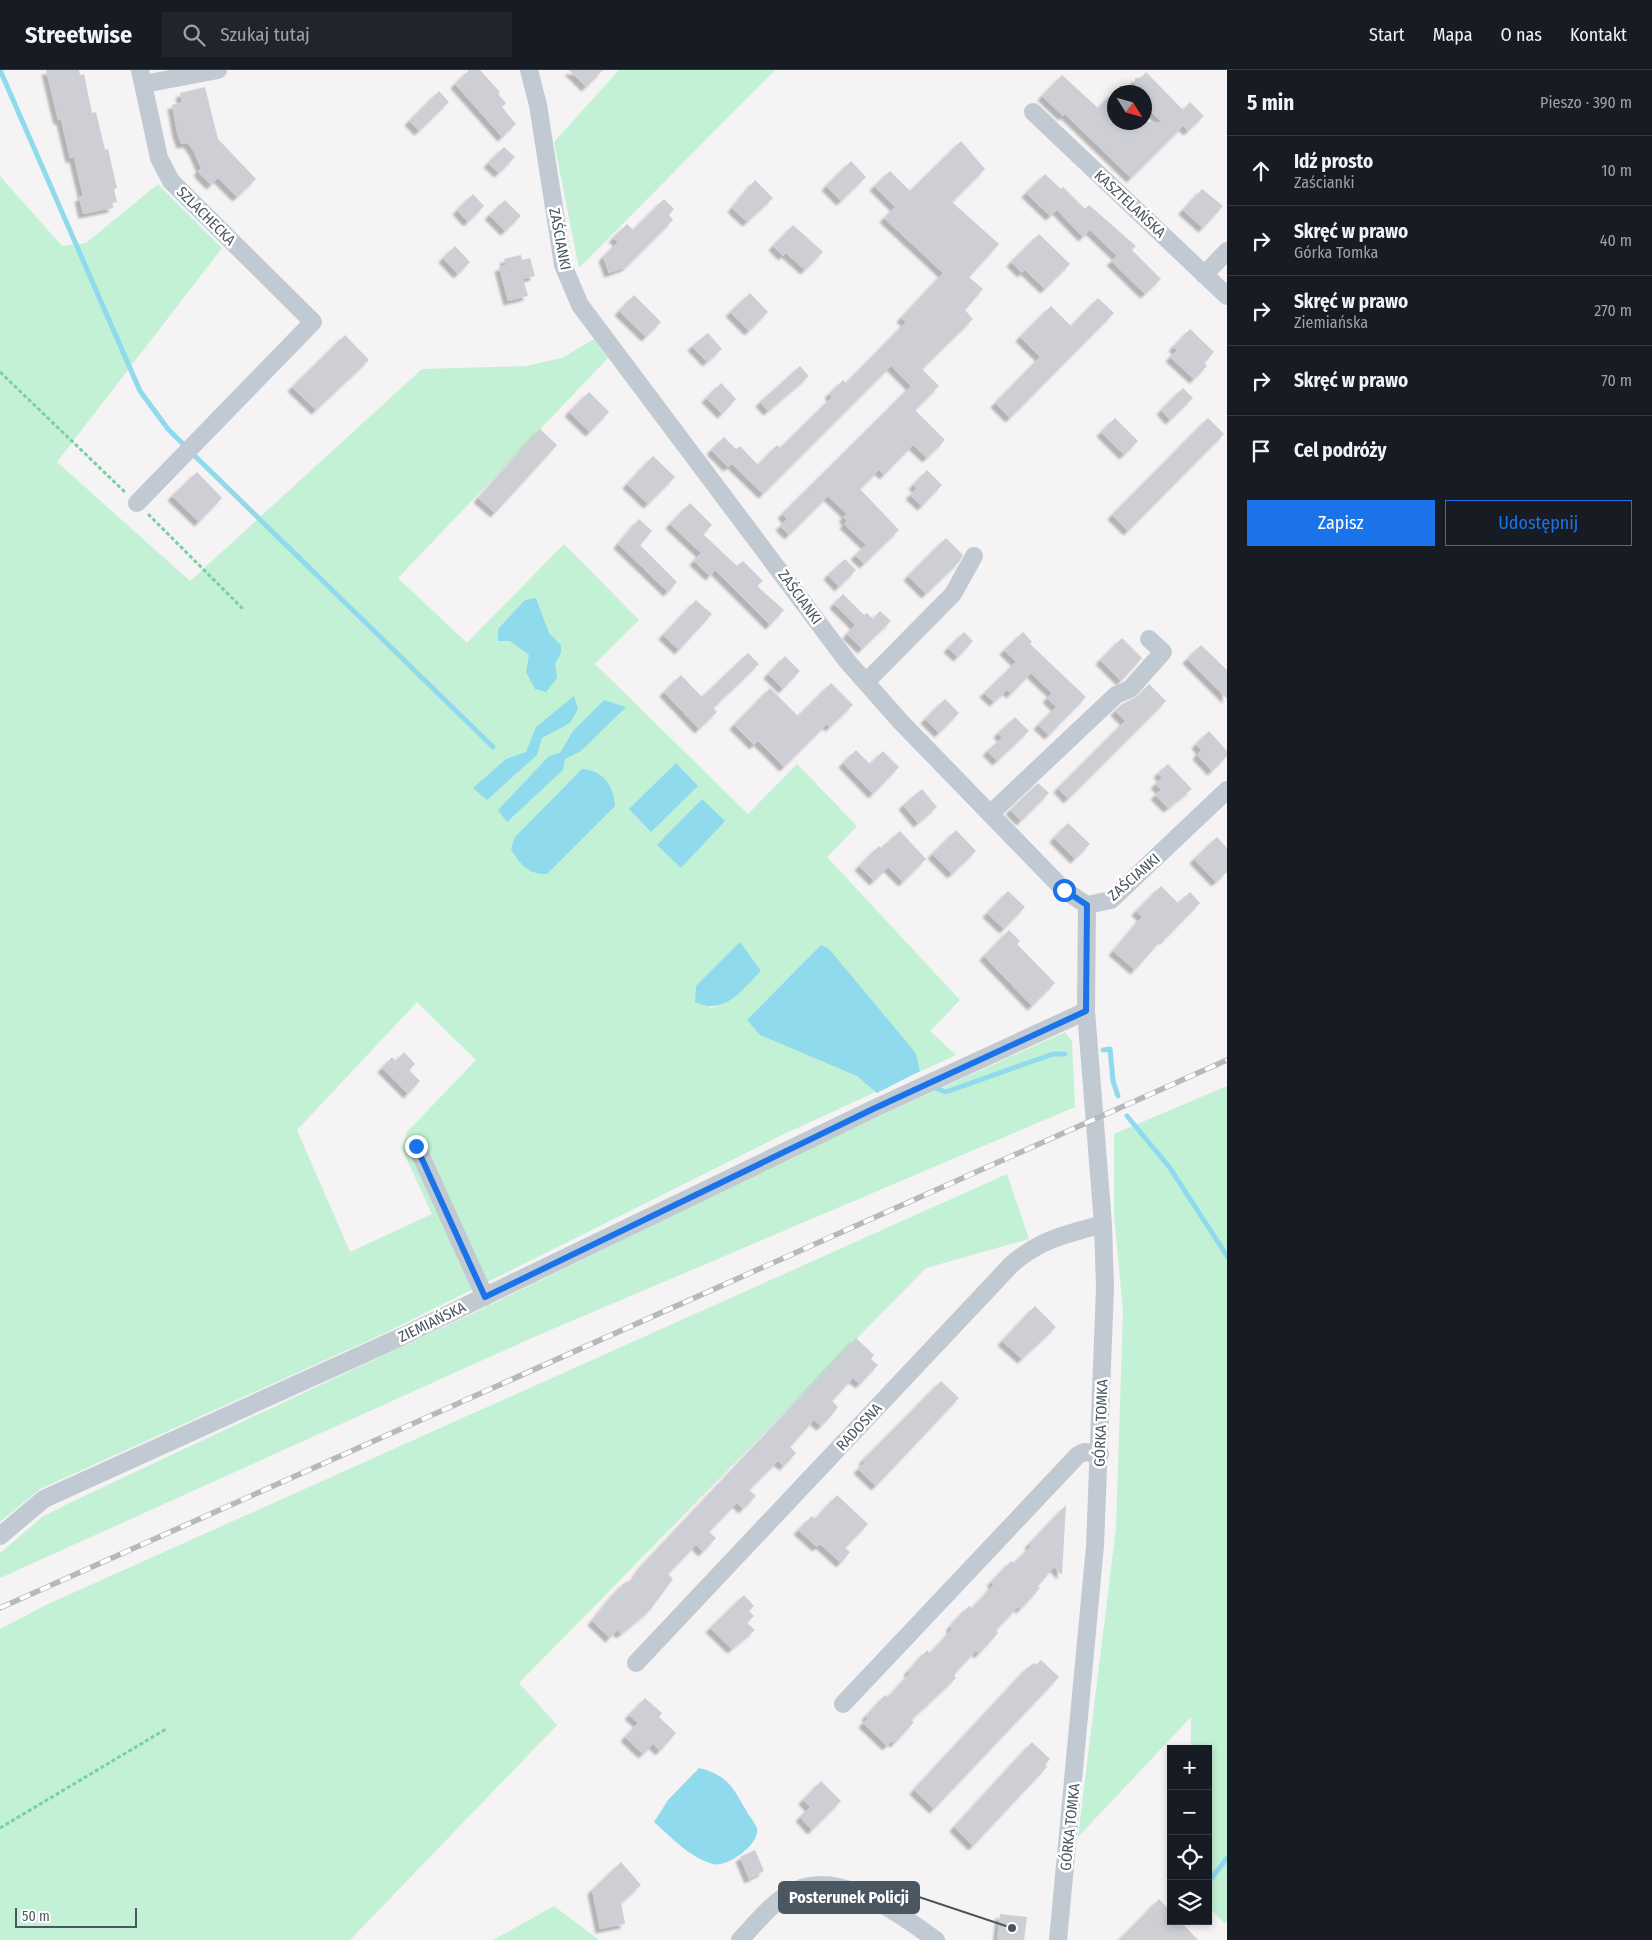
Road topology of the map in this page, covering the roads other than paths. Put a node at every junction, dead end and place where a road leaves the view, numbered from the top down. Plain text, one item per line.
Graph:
1 (218, 70) edge
2 (529, 70) edge
3 (142, 77) edge
4 (1033, 112) dead end
5 (1227, 252) edge
6 (1204, 275) junction
7 (1227, 296) edge
8 (137, 503) road end
9 (974, 556) dead end
10 (1149, 639) dead end
11 (866, 682) junction
12 (1227, 790) edge
13 (990, 814) junction
14 (1087, 905) junction
15 (1086, 1011) junction
16 (416, 1146) dead end
17 (1103, 1224) junction
18 (485, 1297) junction
19 (1100, 1454) junction
20 (0, 1536) edge
21 (636, 1663) dead end
22 (843, 1704) dead end
23 (740, 1940) edge
24 (936, 1940) edge
25 (1058, 1940) edge

1 - 3 street, SZLACHECKA
2 - 11 street, ZAŚCIANKI
3 - 8 street, SZLACHECKA
4 - 6 street, KASZTELAŃSKA
5 - 6 street
6 - 7 street, KASZTELAŃSKA
9 - 11 street
10 - 13 street
11 - 13 street, ZAŚCIANKI
12 - 14 street, ZAŚCIANKI
13 - 14 street, ZAŚCIANKI
14 - 15 street, GÓRKA TOMKA
15 - 17 street, GÓRKA TOMKA
15 - 18 street, ZIEMIAŃSKA
16 - 18 street
17 - 19 street, GÓRKA TOMKA
17 - 21 street, RADOSNA
18 - 20 street, ZIEMIAŃSKA
19 - 22 street
19 - 25 street, GÓRKA TOMKA
23 - 24 street

